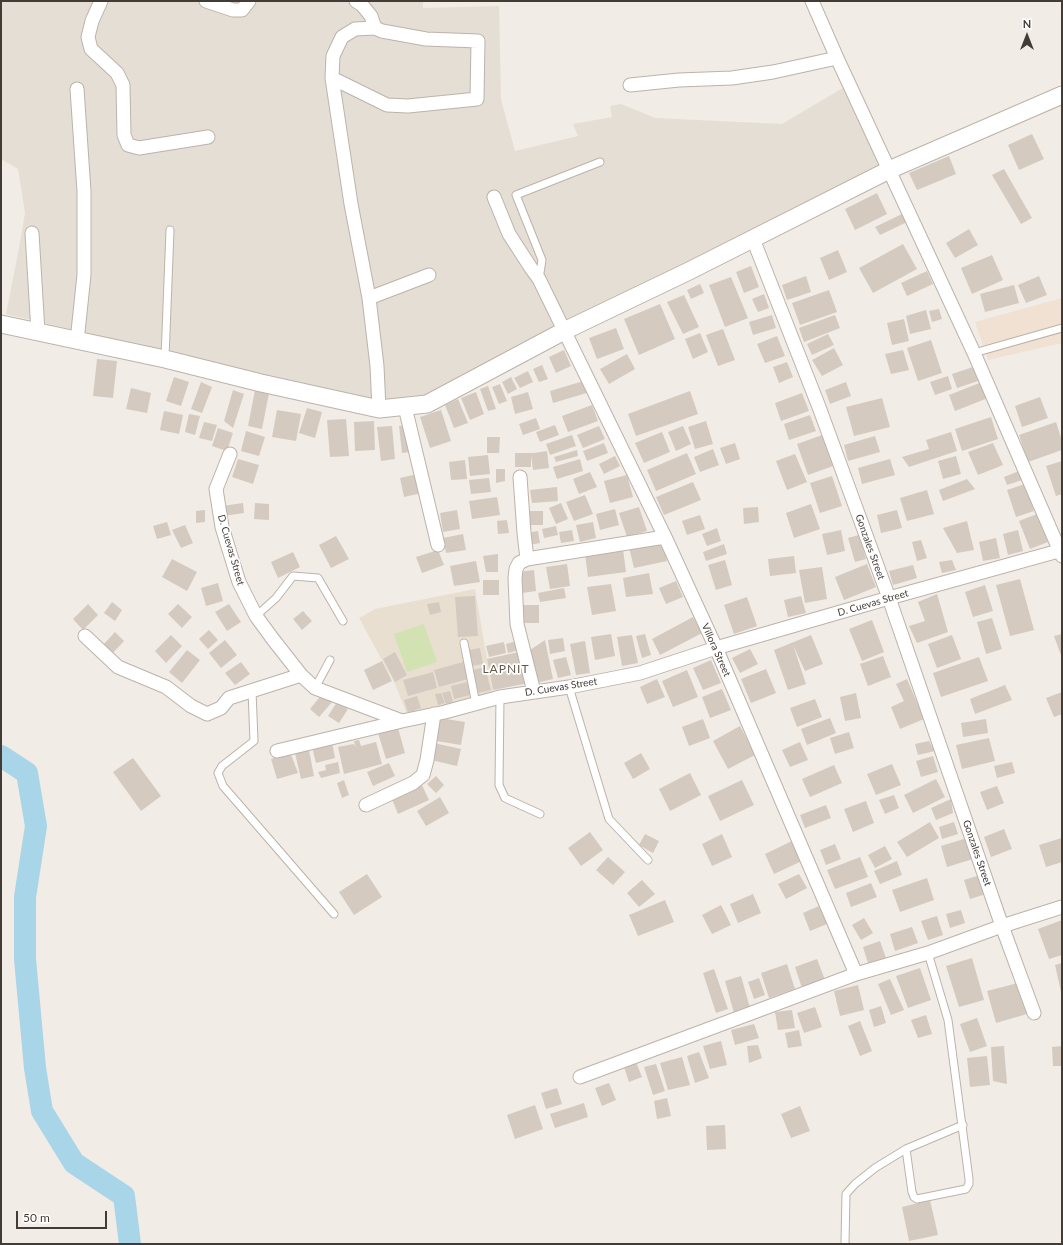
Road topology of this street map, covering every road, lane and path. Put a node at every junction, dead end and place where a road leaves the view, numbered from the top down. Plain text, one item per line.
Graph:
1 (101, 1) edge
2 (206, 1) edge
3 (249, 1) edge
4 (356, 1) edge
5 (812, 1) edge
6 (375, 28) junction
7 (837, 58) junction
8 (332, 78) junction
9 (630, 85) dead end
10 (77, 89) dead end
11 (1062, 95) edge
12 (208, 137) dead end
13 (600, 162) dead end
14 (889, 170) junction
15 (494, 197) dead end
16 (170, 230) dead end
17 (32, 233) dead end
18 (753, 239) junction
19 (429, 275) dead end
20 (539, 279) junction
21 (369, 298) junction
22 (1, 324) edge
23 (1062, 328) edge
24 (564, 331) junction
25 (38, 332) junction
26 (77, 341) junction
27 (974, 353) junction
28 (165, 359) junction
29 (405, 407) junction
30 (379, 409) junction
31 (230, 454) dead end
32 (520, 476) dead end
33 (665, 537) junction
34 (438, 546) dead end
35 (1062, 552) edge
36 (527, 559) junction
37 (888, 598) junction
38 (256, 616) junction
39 (343, 621) dead end
40 (85, 636) dead end
41 (464, 643) dead end
42 (716, 648) junction
43 (330, 660) dead end
44 (301, 675) junction
45 (569, 687) junction
46 (315, 688) junction
47 (252, 691) junction
48 (534, 692) junction
49 (500, 697) junction
50 (476, 704) junction
51 (434, 714) junction
52 (402, 721) junction
53 (277, 752) dead end
54 (366, 805) dead end
55 (540, 814) dead end
56 (648, 860) dead end
57 (1062, 907) edge
58 (334, 914) dead end
59 (1002, 926) junction
60 (928, 953) junction
61 (856, 974) junction
62 (1034, 1013) dead end
63 (580, 1076) dead end
64 (963, 1125) junction
65 (906, 1149) junction
66 (846, 1243) edge

1 - 12 street
2 - 3 street
4 - 6 street
5 - 7 street
6 - 8 street
6 - 8 street
7 - 9 street
7 - 14 street
8 - 21 street
10 - 26 street
11 - 14 street
13 - 20 lane
14 - 18 street
14 - 27 street
15 - 20 street, Villora Street
16 - 28 lane
17 - 25 street
18 - 24 street
18 - 37 street, Gonzales Street
19 - 21 street
20 - 24 street, Villora Street
21 - 30 street
22 - 25 street
23 - 27 lane
24 - 29 street
24 - 33 street, Villora Street
25 - 26 street
26 - 28 street
27 - 35 street
28 - 30 street
29 - 30 street
29 - 34 street
31 - 38 street, D. Cuevas Street
32 - 36 street
33 - 36 street
33 - 42 street, Villora Street
35 - 37 street, D. Cuevas Street
36 - 48 street
37 - 42 street, D. Cuevas Street
37 - 59 street, Gonzales Street
38 - 39 lane
38 - 44 street, D. Cuevas Street
40 - 47 street
41 - 50 lane
42 - 45 street, D. Cuevas Street
42 - 61 street, Villora Street
43 - 46 lane
44 - 46 street, D. Cuevas Street
44 - 47 street
45 - 48 street, D. Cuevas Street
45 - 56 lane
46 - 52 street, D. Cuevas Street
47 - 58 lane
48 - 49 street, D. Cuevas Street
49 - 50 street, D. Cuevas Street
49 - 55 lane
50 - 51 street, D. Cuevas Street
51 - 52 street, D. Cuevas Street
51 - 54 street
52 - 53 street
57 - 59 street
59 - 60 street
59 - 62 street, Gonzales Street
60 - 61 street
60 - 64 lane
61 - 63 street
64 - 65 lane
64 - 65 lane
65 - 66 lane

